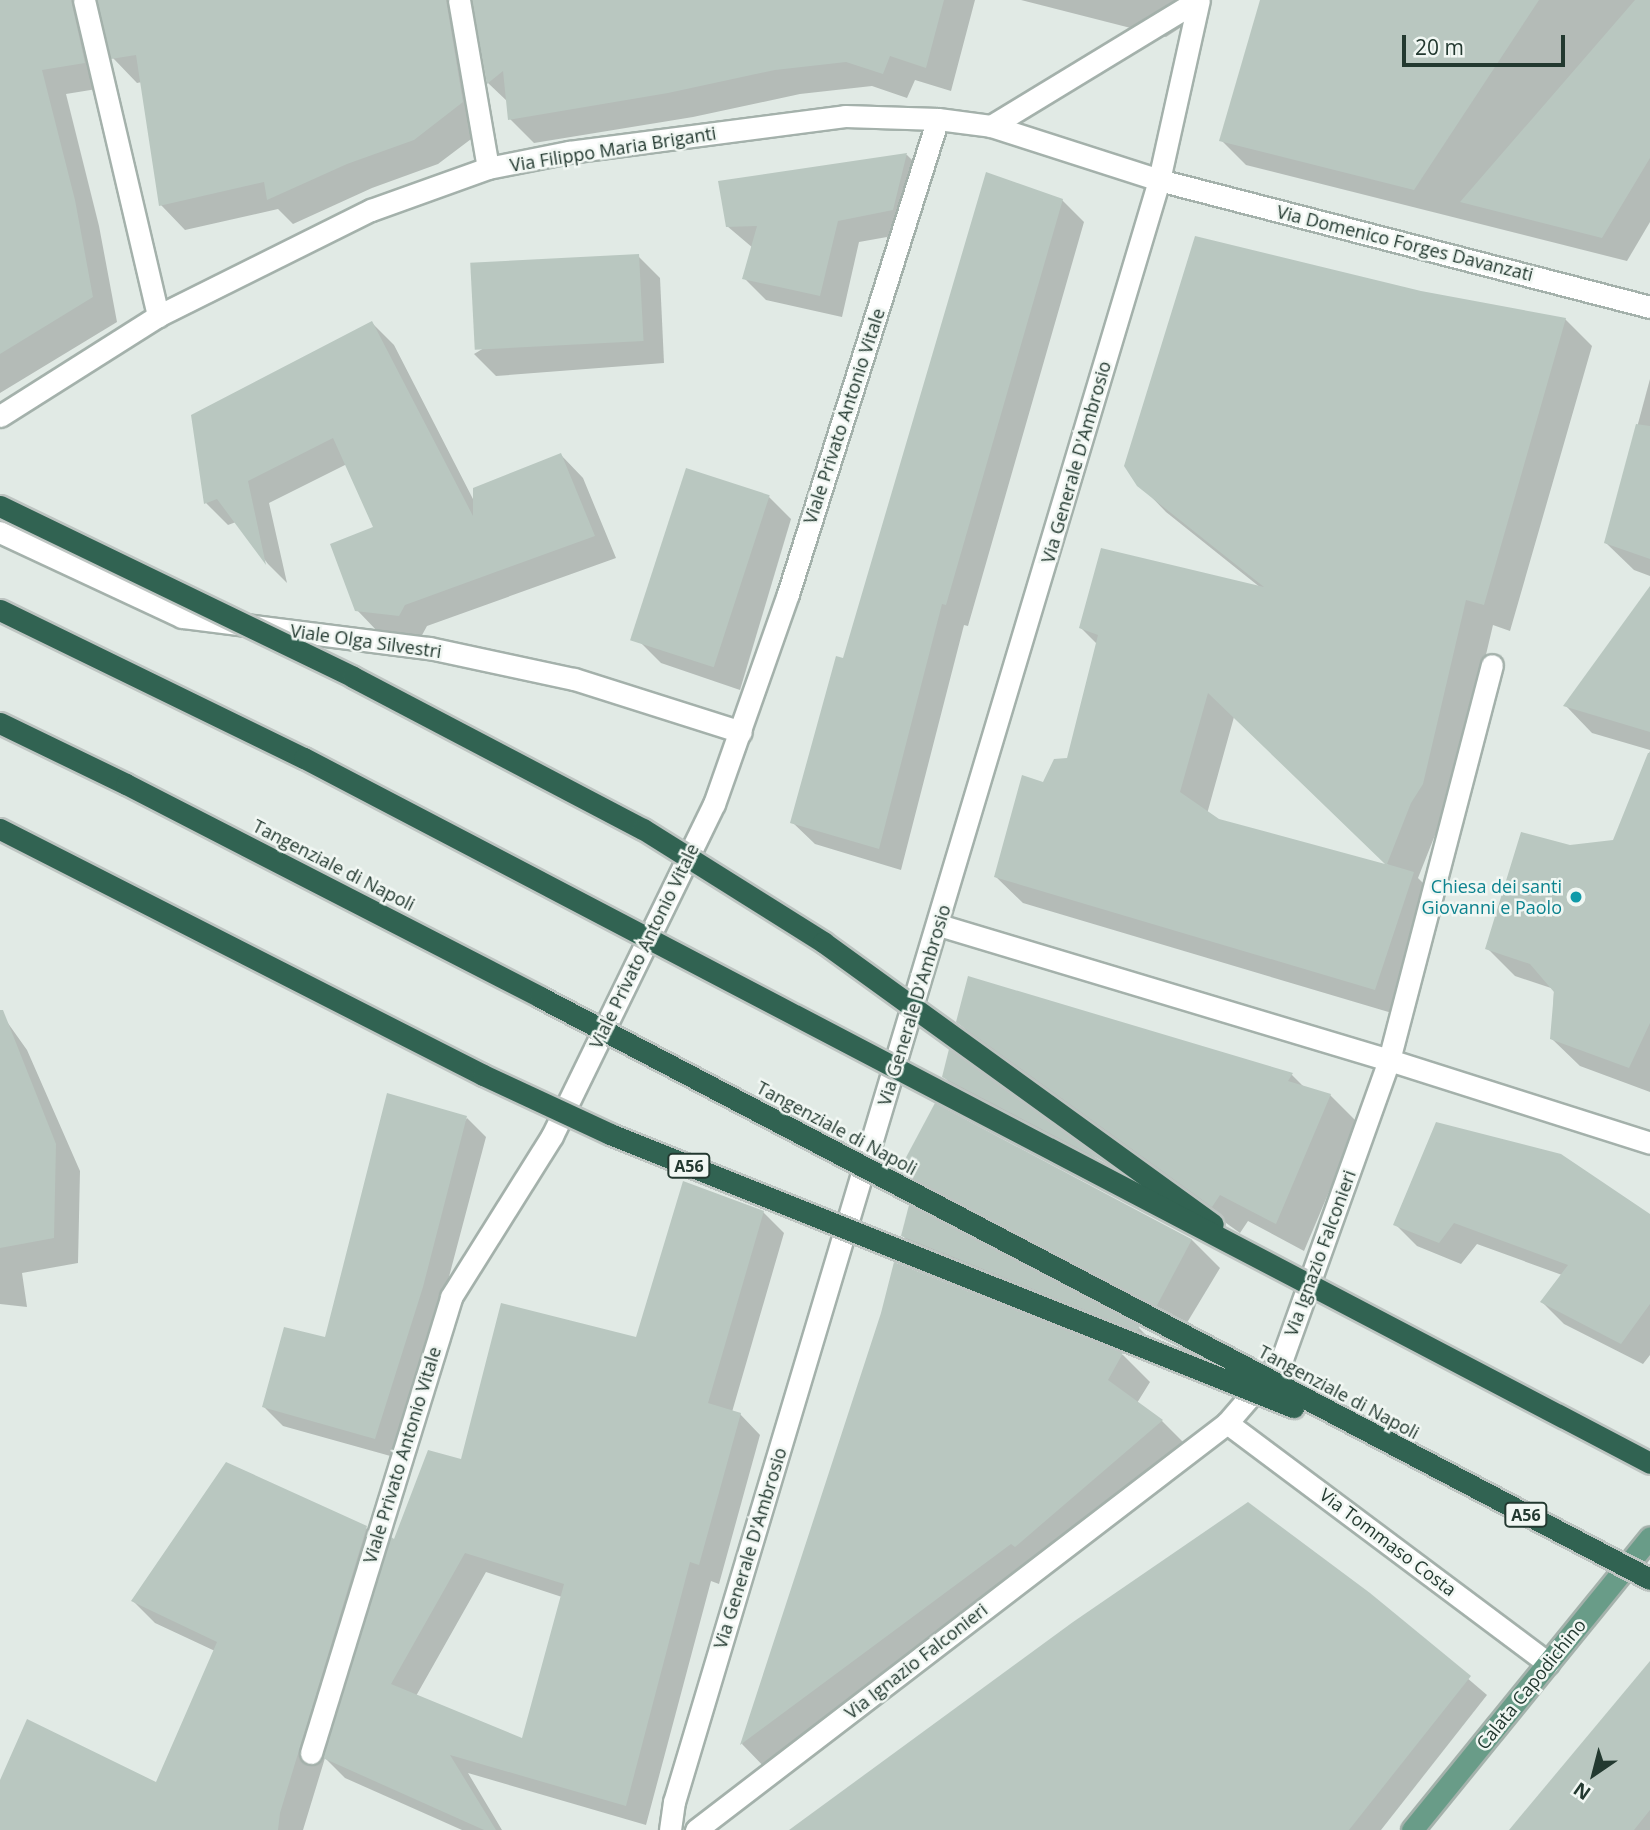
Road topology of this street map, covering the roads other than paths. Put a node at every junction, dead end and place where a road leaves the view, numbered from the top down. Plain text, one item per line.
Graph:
1 (84, 0) edge
2 (459, 0) edge
3 (1198, 0) edge
4 (938, 119) junction
5 (991, 126) junction
6 (488, 168) junction
7 (1159, 180) junction
8 (1650, 307) edge
9 (158, 316) junction
10 (0, 416) edge
11 (0, 506) edge
12 (0, 532) edge
13 (0, 610) edge
14 (1492, 665) dead end
15 (0, 723) edge
16 (741, 732) junction
17 (0, 829) edge
18 (939, 925) junction
19 (1389, 1060) junction
20 (1650, 1143) edge
21 (1271, 1266) junction
22 (1227, 1423) junction
23 (1402, 1451) junction
24 (1650, 1463) edge
25 (1650, 1537) edge
26 (1650, 1579) edge
27 (1548, 1663) junction
28 (311, 1753) dead end
29 (670, 1830) edge
30 (696, 1830) edge
31 (1412, 1830) edge

1 - 9 street
2 - 6 street
3 - 5 street
3 - 7 street
4 - 5 street, Via Filippo Maria Briganti
4 - 6 street, Via Filippo Maria Briganti
4 - 16 street, Viale Privato Antonio Vitale
5 - 7 street, Via Filippo Maria Briganti
6 - 9 street, Via Filippo Maria Briganti
7 - 8 street, Via Domenico Forges Davanzati
7 - 18 street, Via Generale D'Ambrosio
9 - 10 street, Via Filippo Maria Briganti
11 - 21 highway, bridge
12 - 16 street, Viale Olga Silvestri
13 - 21 highway, bridge
14 - 19 street, Via Ignazio Falconieri
15 - 23 highway, Tangenziale di Napoli, bridge
16 - 28 street, Viale Privato Antonio Vitale
17 - 23 highway, A56, bridge
18 - 19 street
18 - 29 street, Via Generale D'Ambrosio
19 - 20 street
19 - 22 street, Via Ignazio Falconieri
21 - 24 highway, bridge
22 - 27 street, Via Tommaso Costa
22 - 30 street, Via Ignazio Falconieri
23 - 26 highway, Tangenziale di Napoli / A56, bridge
25 - 27 main road, Calata Capodichino
27 - 31 main road, Calata Capodichino

